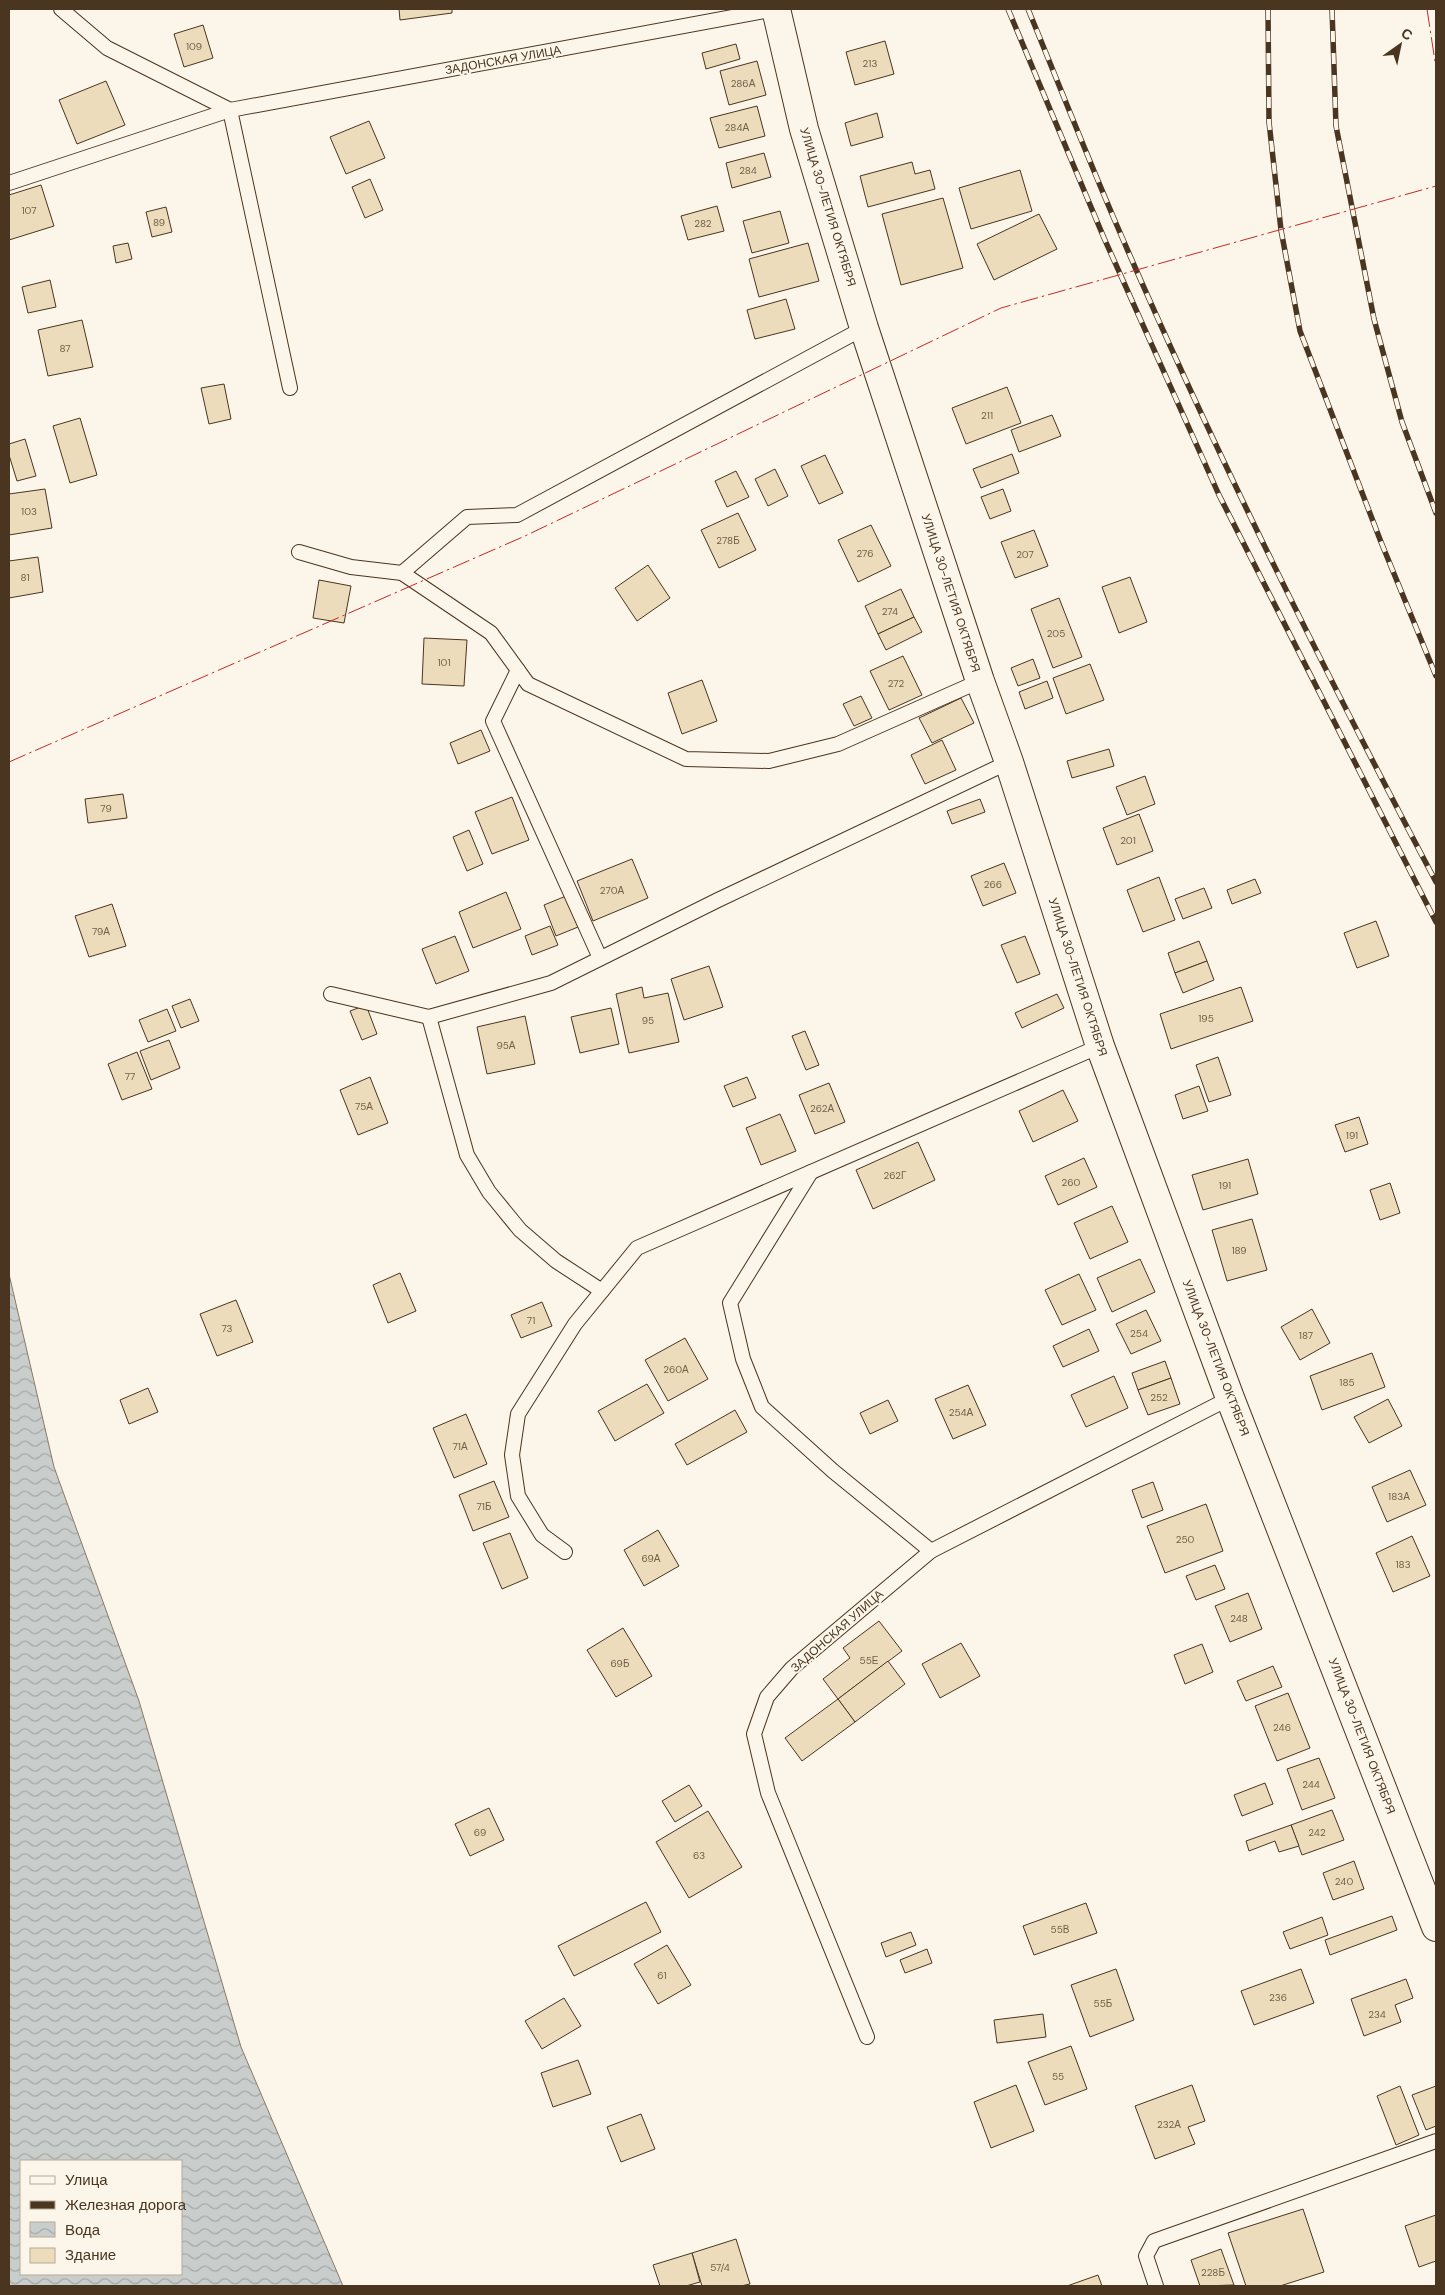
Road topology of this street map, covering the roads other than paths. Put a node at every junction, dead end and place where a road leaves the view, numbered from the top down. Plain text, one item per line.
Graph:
1 (61, 9) edge
2 (776, 9) edge
3 (230, 110) junction
4 (9, 183) edge
5 (864, 328) junction
6 (290, 388) dead end
7 (299, 552) dead end
8 (402, 573) junction
9 (518, 670) junction
10 (980, 681) junction
11 (1009, 762) junction
12 (600, 958) junction
13 (331, 994) dead end
14 (429, 1016) junction
15 (1100, 1046) junction
16 (811, 1172) junction
17 (602, 1291) junction
18 (1230, 1398) junction
19 (931, 1551) junction
20 (565, 1552) dead end
21 (1436, 1927) edge
22 (867, 2038) dead end
23 (1436, 2140) edge
24 (1156, 2286) edge

1 - 3 lane
2 - 3 lane, ЗАДОНСКАЯ УЛИЦА
2 - 5 street, УЛИЦА 30-ЛЕТИЯ ОКТЯБРЯ
3 - 4 lane, ЗАДОНСКАЯ УЛИЦА
3 - 6 lane
5 - 8 lane
5 - 10 street, УЛИЦА 30-ЛЕТИЯ ОКТЯБРЯ
7 - 8 lane
8 - 9 lane
9 - 10 lane
9 - 12 lane
10 - 11 street, УЛИЦА 30-ЛЕТИЯ ОКТЯБРЯ
11 - 12 lane
11 - 15 street, УЛИЦА 30-ЛЕТИЯ ОКТЯБРЯ
12 - 14 lane
13 - 14 lane
14 - 17 lane
15 - 16 lane
15 - 18 street, УЛИЦА 30-ЛЕТИЯ ОКТЯБРЯ
16 - 17 lane
16 - 19 lane
17 - 20 lane
18 - 19 lane, ЗАДОНСКАЯ УЛИЦА
18 - 21 street, УЛИЦА 30-ЛЕТИЯ ОКТЯБРЯ
19 - 22 lane, ЗАДОНСКАЯ УЛИЦА
23 - 24 lane

